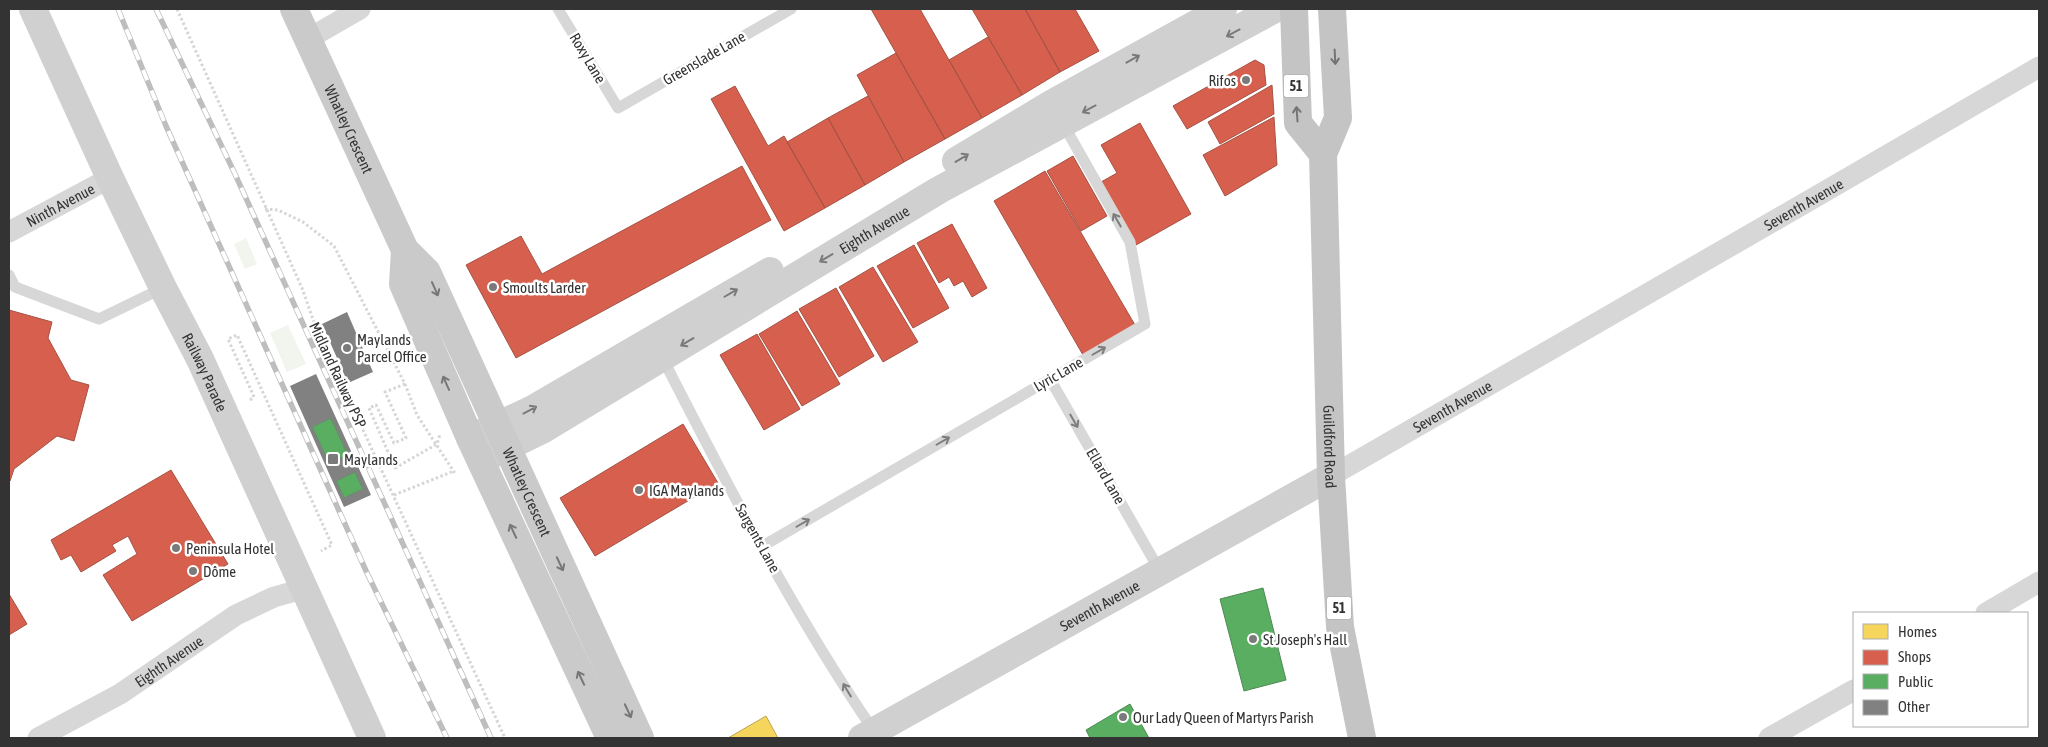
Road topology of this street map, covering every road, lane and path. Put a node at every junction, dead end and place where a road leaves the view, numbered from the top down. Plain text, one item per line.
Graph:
1 (33, 9) edge
2 (177, 9) edge
3 (294, 9) edge
4 (360, 9) edge
5 (558, 9) edge
6 (791, 9) edge
7 (1223, 9) edge
8 (1275, 9) edge
9 (1294, 9) edge
10 (1332, 9) edge
11 (308, 39) junction
12 (2039, 67) edge
13 (618, 108) joint
14 (1057, 113) junction
15 (1323, 154) junction
16 (110, 178) junction
17 (265, 209) junction
18 (9, 232) edge
19 (405, 250) junction
20 (9, 275) edge
21 (12, 288) edge
22 (162, 288) junction
23 (657, 348) junction
24 (1050, 379) junction
25 (405, 384) junction
26 (250, 400) dead end
27 (502, 437) junction
28 (476, 449) junction
29 (1331, 476) junction
30 (394, 495) junction
31 (761, 547) junction
32 (321, 551) dead end
33 (1161, 573) junction
34 (2039, 582) edge
35 (304, 589) junction
36 (1988, 612) edge
37 (1853, 691) edge
38 (868, 735) edge
39 (38, 738) edge
40 (372, 738) edge
41 (505, 738) edge
42 (610, 738) edge
43 (640, 738) edge
44 (1362, 738) edge
45 (1769, 738) edge

1 - 16 street, Railway Parade
2 - 17 path, Midland Railway PSP
3 - 11 main road, Whatley Crescent
4 - 11 street
5 - 13 lane, Roxy Lane
6 - 13 lane, Greenslade Lane
14 -> 7 street, Eighth Avenue
8 -> 14 street, Eighth Avenue
15 -> 9 highway, 51
10 -> 15 highway, Guildford Road / 51
11 - 19 main road, Whatley Crescent
12 - 29 street, Seventh Avenue
14 - 23 street, Eighth Avenue
24 -> 14 lane, Lyric Lane
15 - 29 highway, Guildford Road / 51
16 - 18 street, Ninth Avenue
16 - 22 street, Railway Parade
17 - 25 path
17 - 30 path, Midland Railway PSP
19 -> 27 main road, Whatley Crescent
28 -> 19 main road, Whatley Crescent
20 - 21 lane
21 - 22 lane
22 - 35 street, Railway Parade
23 - 27 street, Eighth Avenue
23 - 31 lane, Sargents Lane
31 -> 24 lane, Lyric Lane
24 -> 33 lane, Ellard Lane
25 - 25 path
26 - 32 path
27 - 28 street, Eighth Avenue
27 -> 43 main road, Whatley Crescent
28 - 30 path
42 -> 28 main road, Whatley Crescent
29 - 33 street, Seventh Avenue
29 - 44 highway, Guildford Road / 51
30 - 41 path, Midland Railway PSP
38 -> 31 lane, Sargents Lane
33 - 38 street, Seventh Avenue
34 - 36 street
35 - 39 street, Eighth Avenue
35 - 40 street, Railway Parade
37 - 45 street

